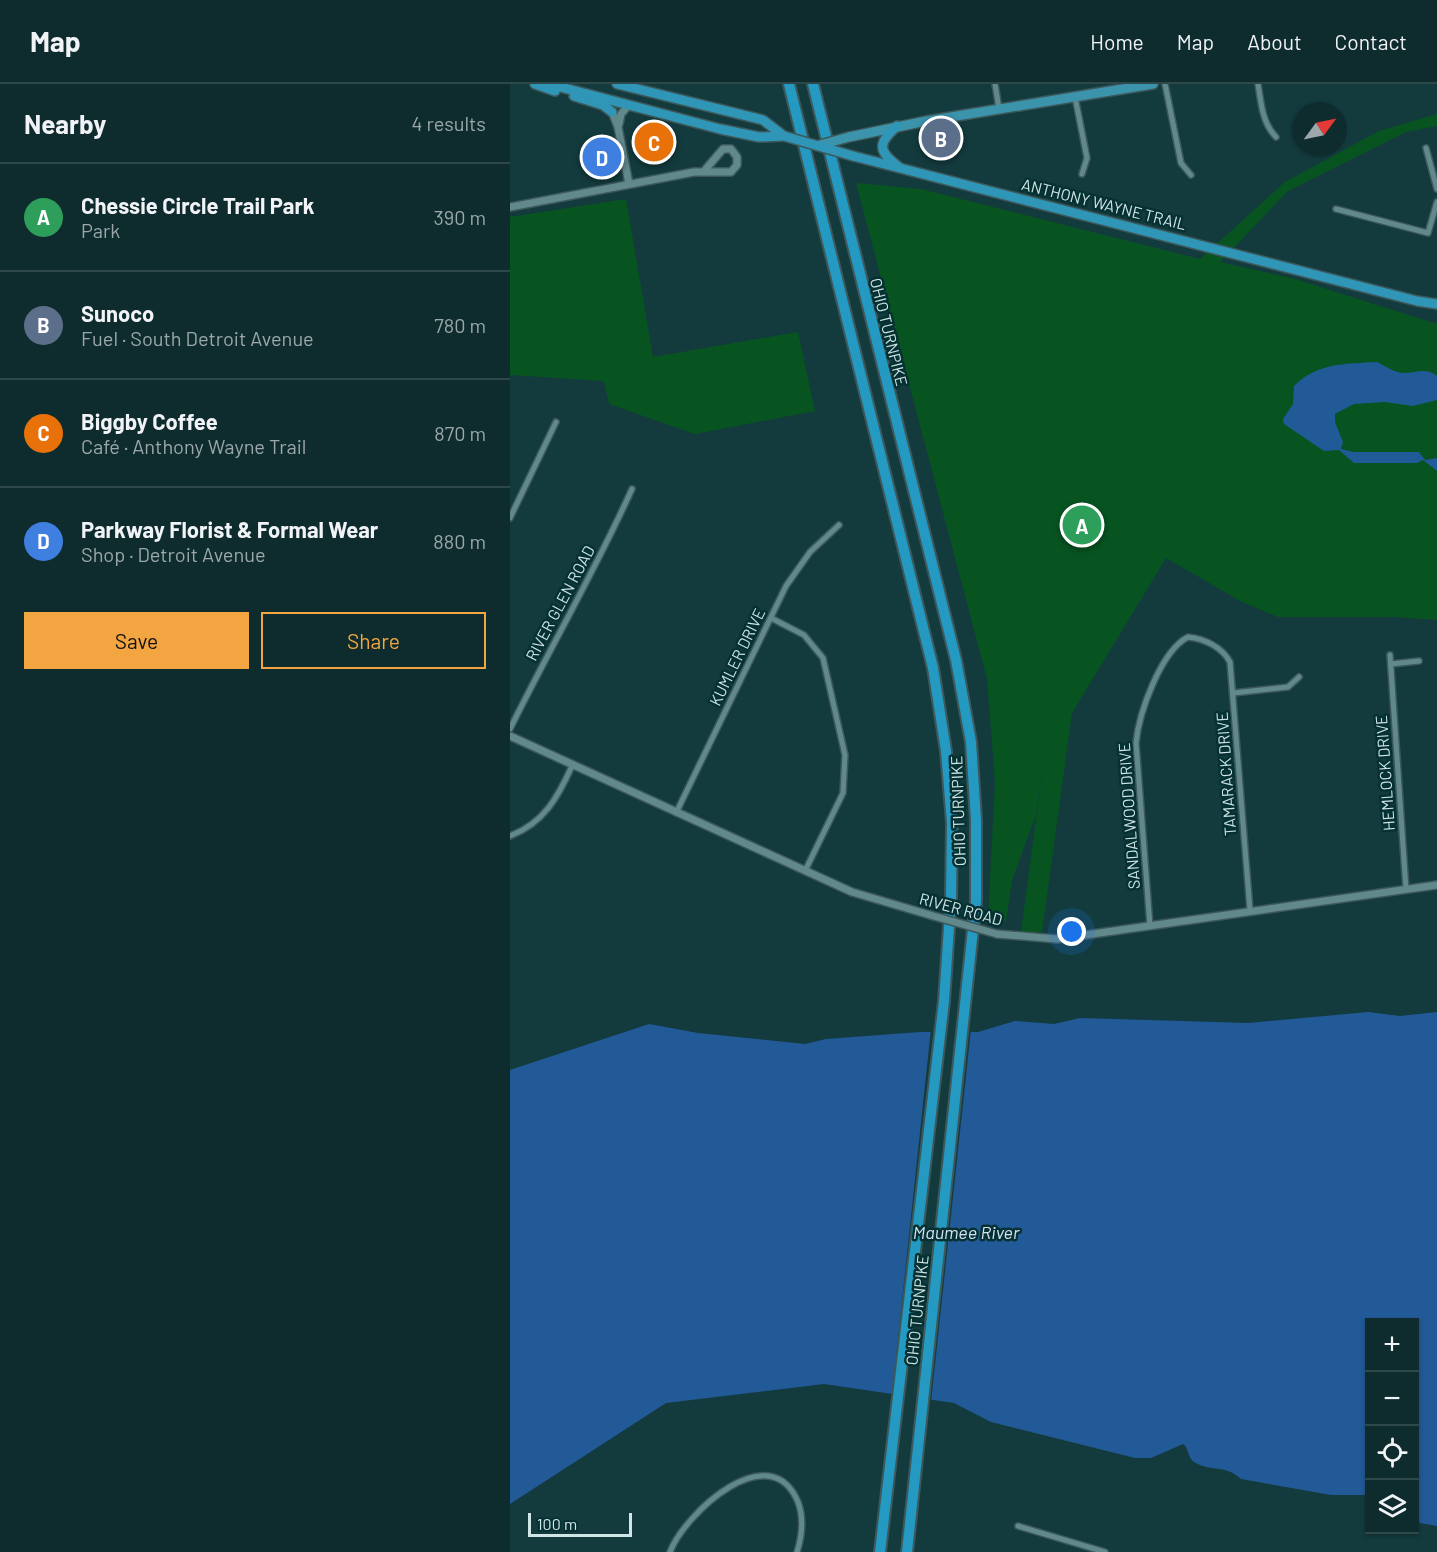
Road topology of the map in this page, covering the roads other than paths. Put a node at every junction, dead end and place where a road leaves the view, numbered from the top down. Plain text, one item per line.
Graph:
1 (535, 84) edge
2 (549, 84) edge
3 (617, 84) edge
4 (789, 84) edge
5 (813, 84) edge
6 (995, 84) edge
7 (1153, 84) edge
8 (1165, 84) edge
9 (1258, 84) edge
10 (1075, 97) junction
11 (629, 105) junction
12 (1000, 110) junction
13 (612, 112) joint
14 (618, 126) junction
15 (897, 126) junction
16 (784, 136) junction
17 (1276, 137) dead end
18 (820, 145) junction
19 (1426, 148) dead end
20 (901, 169) junction
21 (705, 170) junction
22 (1082, 174) dead end
23 (1191, 175) dead end
24 (629, 184) junction
25 (1437, 188) edge
26 (1437, 202) edge
27 (510, 207) edge
28 (1336, 209) dead end
29 (1417, 302) junction
30 (1437, 304) edge
31 (1437, 311) edge
32 (556, 422) dead end
33 (632, 489) dead end
34 (510, 518) edge
35 (839, 525) dead end
36 (771, 618) junction
37 (1211, 644) joint
38 (1390, 655) dead end
39 (1419, 661) dead end
40 (1391, 663) junction
41 (1299, 677) dead end
42 (1233, 693) junction
43 (510, 729) edge
44 (510, 736) edge
45 (572, 766) junction
46 (676, 813) junction
47 (510, 836) edge
48 (806, 871) junction
49 (1437, 885) edge
50 (1407, 889) junction
51 (1250, 910) junction
52 (1150, 926) junction
53 (1018, 1526) dead end
54 (670, 1552) edge
55 (797, 1552) edge
56 (880, 1552) edge
57 (907, 1552) edge
58 (1105, 1552) edge

1 - 13 highway
2 - 11 highway, ANTHONY WAYNE TRAIL
3 - 16 highway, ANTHONY WAYNE TRAIL
4 - 56 highway, OHIO TURNPIKE
5 - 57 highway, OHIO TURNPIKE
6 - 12 street
7 - 10 main road
8 - 23 street
9 - 17 street
10 - 12 main road
10 - 22 street
11 - 14 street
11 - 16 highway, ANTHONY WAYNE TRAIL
12 - 15 main road
13 - 14 street
14 - 24 street
15 - 18 main road, bridge
15 - 20 highway
16 - 18 highway, ANTHONY WAYNE TRAIL, bridge
18 - 20 highway, ANTHONY WAYNE TRAIL, bridge
19 - 25 street
20 - 29 highway, ANTHONY WAYNE TRAIL
21 - 21 street
21 - 24 street
24 - 27 street
26 - 28 street
29 - 30 highway, ANTHONY WAYNE TRAIL
29 - 31 highway, ANTHONY WAYNE TRAIL
32 - 34 street
33 - 43 street, RIVER GLEN ROAD
35 - 36 street, KUMLER DRIVE
36 - 46 street, KUMLER DRIVE
36 - 48 street
37 - 42 street, TAMARACK DRIVE
37 - 52 street, SANDALWOOD DRIVE
38 - 40 street, HEMLOCK DRIVE
39 - 40 street
40 - 50 street, HEMLOCK DRIVE
41 - 42 street
42 - 51 street, TAMARACK DRIVE
44 - 45 street, RIVER ROAD
45 - 46 street, RIVER ROAD
45 - 47 street
46 - 48 street, RIVER ROAD
48 - 52 street, RIVER ROAD, bridge
49 - 50 street, RIVER ROAD
50 - 51 street, RIVER ROAD
51 - 52 street, RIVER ROAD
53 - 58 street
54 - 55 street

